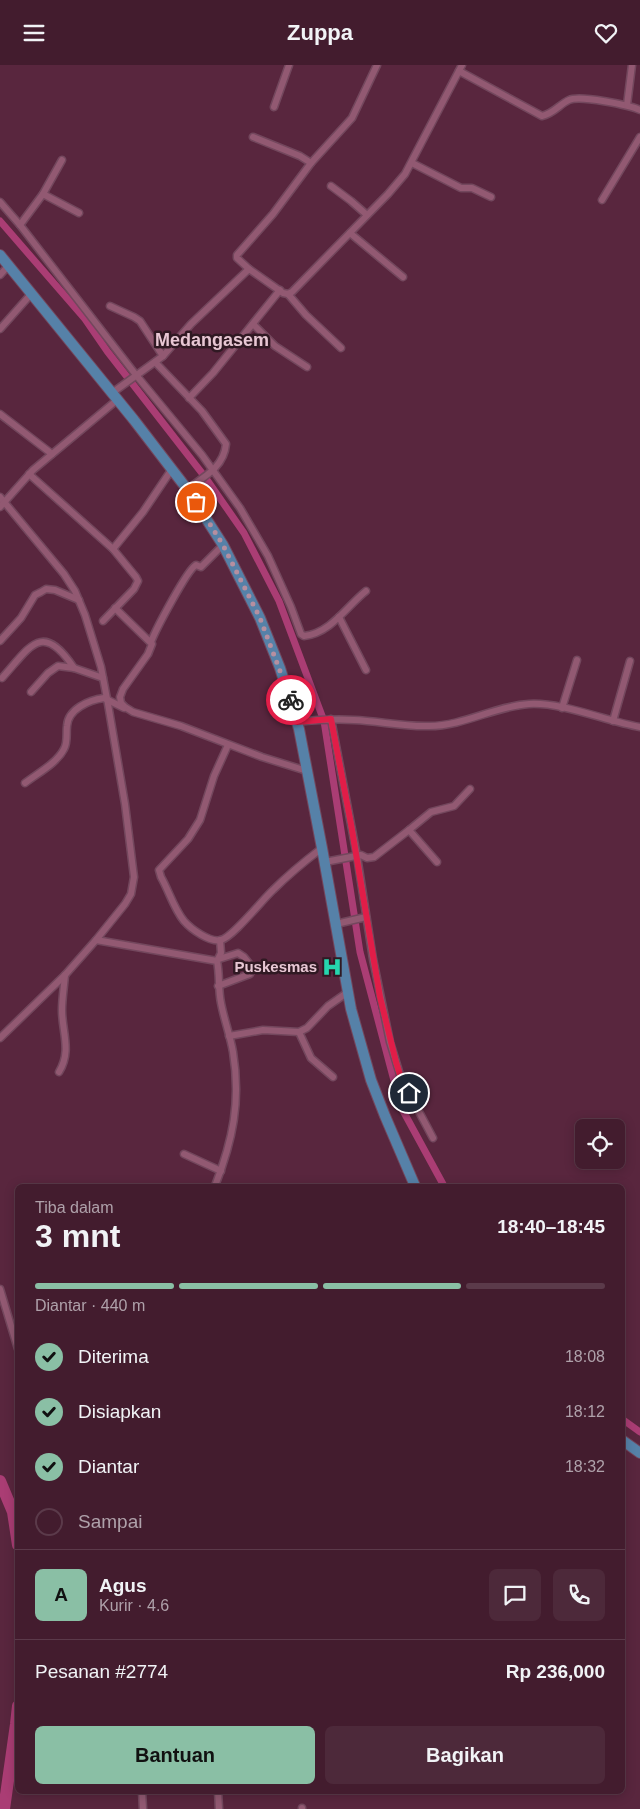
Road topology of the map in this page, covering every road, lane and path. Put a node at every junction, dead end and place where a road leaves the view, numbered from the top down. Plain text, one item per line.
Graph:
1 (290, 65) edge
2 (377, 65) edge
3 (632, 65) edge
4 (461, 68) edge
5 (628, 105) junction
6 (274, 107) dead end
7 (640, 110) edge
8 (253, 137) dead end
9 (640, 137) edge
10 (62, 160) dead end
11 (311, 163) junction
12 (412, 163) junction
13 (331, 186) dead end
14 (43, 194) junction
15 (491, 197) dead end
16 (602, 200) dead end
17 (0, 202) edge
18 (79, 213) dead end
19 (367, 215) junction
20 (20, 225) junction
21 (350, 233) junction
22 (0, 255) edge
23 (9, 265) junction
24 (249, 269) junction
25 (0, 275) edge
26 (402, 277) dead end
27 (280, 290) junction
28 (32, 293) junction
29 (288, 294) junction
30 (110, 306) dead end
31 (252, 324) junction
32 (0, 329) edge
33 (341, 349) dead end
34 (163, 355) junction
35 (155, 362) junction
36 (307, 367) dead end
37 (134, 377) junction
38 (116, 394) junction
39 (189, 398) junction
40 (0, 414) edge
41 (52, 454) junction
42 (172, 469) junction
43 (211, 473) junction
44 (29, 474) junction
45 (187, 489) junction
46 (1, 502) edge
47 (223, 545) junction
48 (113, 549) junction
49 (366, 591) dead end
50 (80, 600) junction
51 (115, 608) junction
52 (340, 617) junction
53 (103, 621) dead end
54 (0, 641) edge
55 (151, 642) junction
56 (577, 660) dead end
57 (630, 661) dead end
58 (74, 668) junction
59 (366, 670) dead end
60 (103, 677) junction
61 (2, 678) dead end
62 (32, 692) dead end
63 (107, 698) junction
64 (562, 708) junction
65 (127, 709) junction
66 (329, 719) junction
67 (613, 721) junction
68 (302, 722) junction
69 (640, 727) edge
70 (228, 745) junction
71 (307, 771) junction
72 (26, 783) dead end
73 (470, 789) dead end
74 (409, 830) junction
75 (322, 848) junction
76 (355, 857) junction
77 (328, 862) junction
78 (437, 862) dead end
79 (364, 918) junction
80 (339, 923) junction
81 (96, 940) junction
82 (220, 940) junction
83 (218, 960) junction
84 (65, 975) junction
85 (218, 986) junction
86 (348, 992) junction
87 (298, 1032) junction
88 (229, 1036) junction
89 (0, 1038) edge
90 (59, 1071) dead end
91 (332, 1077) dead end
92 (433, 1138) dead end
93 (184, 1154) dead end
94 (221, 1171) junction
95 (216, 1184) edge
96 (414, 1184) edge
97 (0, 1289) edge
98 (15, 1339) edge
99 (625, 1441) edge
100 (640, 1453) edge
101 (142, 1794) edge
102 (218, 1794) edge
103 (143, 1809) edge
104 (219, 1809) edge

1 - 6 street
2 - 11 street
3 - 5 street
4 - 5 street
4 - 12 street
5 - 7 street
8 - 11 street
9 - 16 street
10 - 14 street
11 - 24 street
12 - 15 street
12 - 19 street
13 - 19 street
14 - 18 street
14 - 20 street
17 - 20 street
19 - 21 street
20 - 37 street
21 - 26 street
21 - 29 street
22 - 23 main road
23 - 25 street
23 - 28 main road
24 - 27 street
24 - 34 street
27 - 29 street
27 - 31 street
28 - 32 street
28 - 38 main road
29 - 33 street
30 - 34 street
31 - 36 street
31 - 39 street
34 - 35 street
35 - 37 street
35 - 39 street
37 - 38 street
37 - 43 street
38 - 41 street
38 - 42 main road
39 - 43 street
40 - 41 street
41 - 44 street
42 - 45 main road
42 - 48 street
43 - 45 street
43 - 52 street
44 - 46 street
44 - 48 street
45 - 47 main road
46 - 50 street
47 - 55 street
47 - 68 main road
48 - 51 street
49 - 52 street
50 - 54 street
50 - 60 street
51 - 53 street
51 - 55 street
52 - 59 street
55 - 65 street
56 - 64 street
57 - 67 street
58 - 60 street
58 - 61 street
58 - 62 street
60 - 63 street
63 - 65 street
63 - 72 street
63 - 81 street
64 - 66 street
64 - 67 street
65 - 70 street
66 - 68 street
66 - 76 street
67 - 69 street
68 - 71 main road
70 - 71 street
70 - 82 street
71 - 75 main road
73 - 74 street
74 - 76 street
74 - 78 street
75 - 77 main road
75 - 82 street
76 - 77 street
76 - 79 street
77 - 80 main road
79 - 80 street
79 - 92 street
80 - 86 main road
81 - 83 street
81 - 84 street
82 - 83 street
83 - 85 street
83 - 85 street
84 - 89 street
84 - 90 street
85 - 88 street
86 - 87 street
86 - 96 main road
87 - 88 street
87 - 91 street
88 - 94 street
93 - 94 street
94 - 95 street
97 - 98 street
99 - 100 main road
101 - 103 street
102 - 104 street

